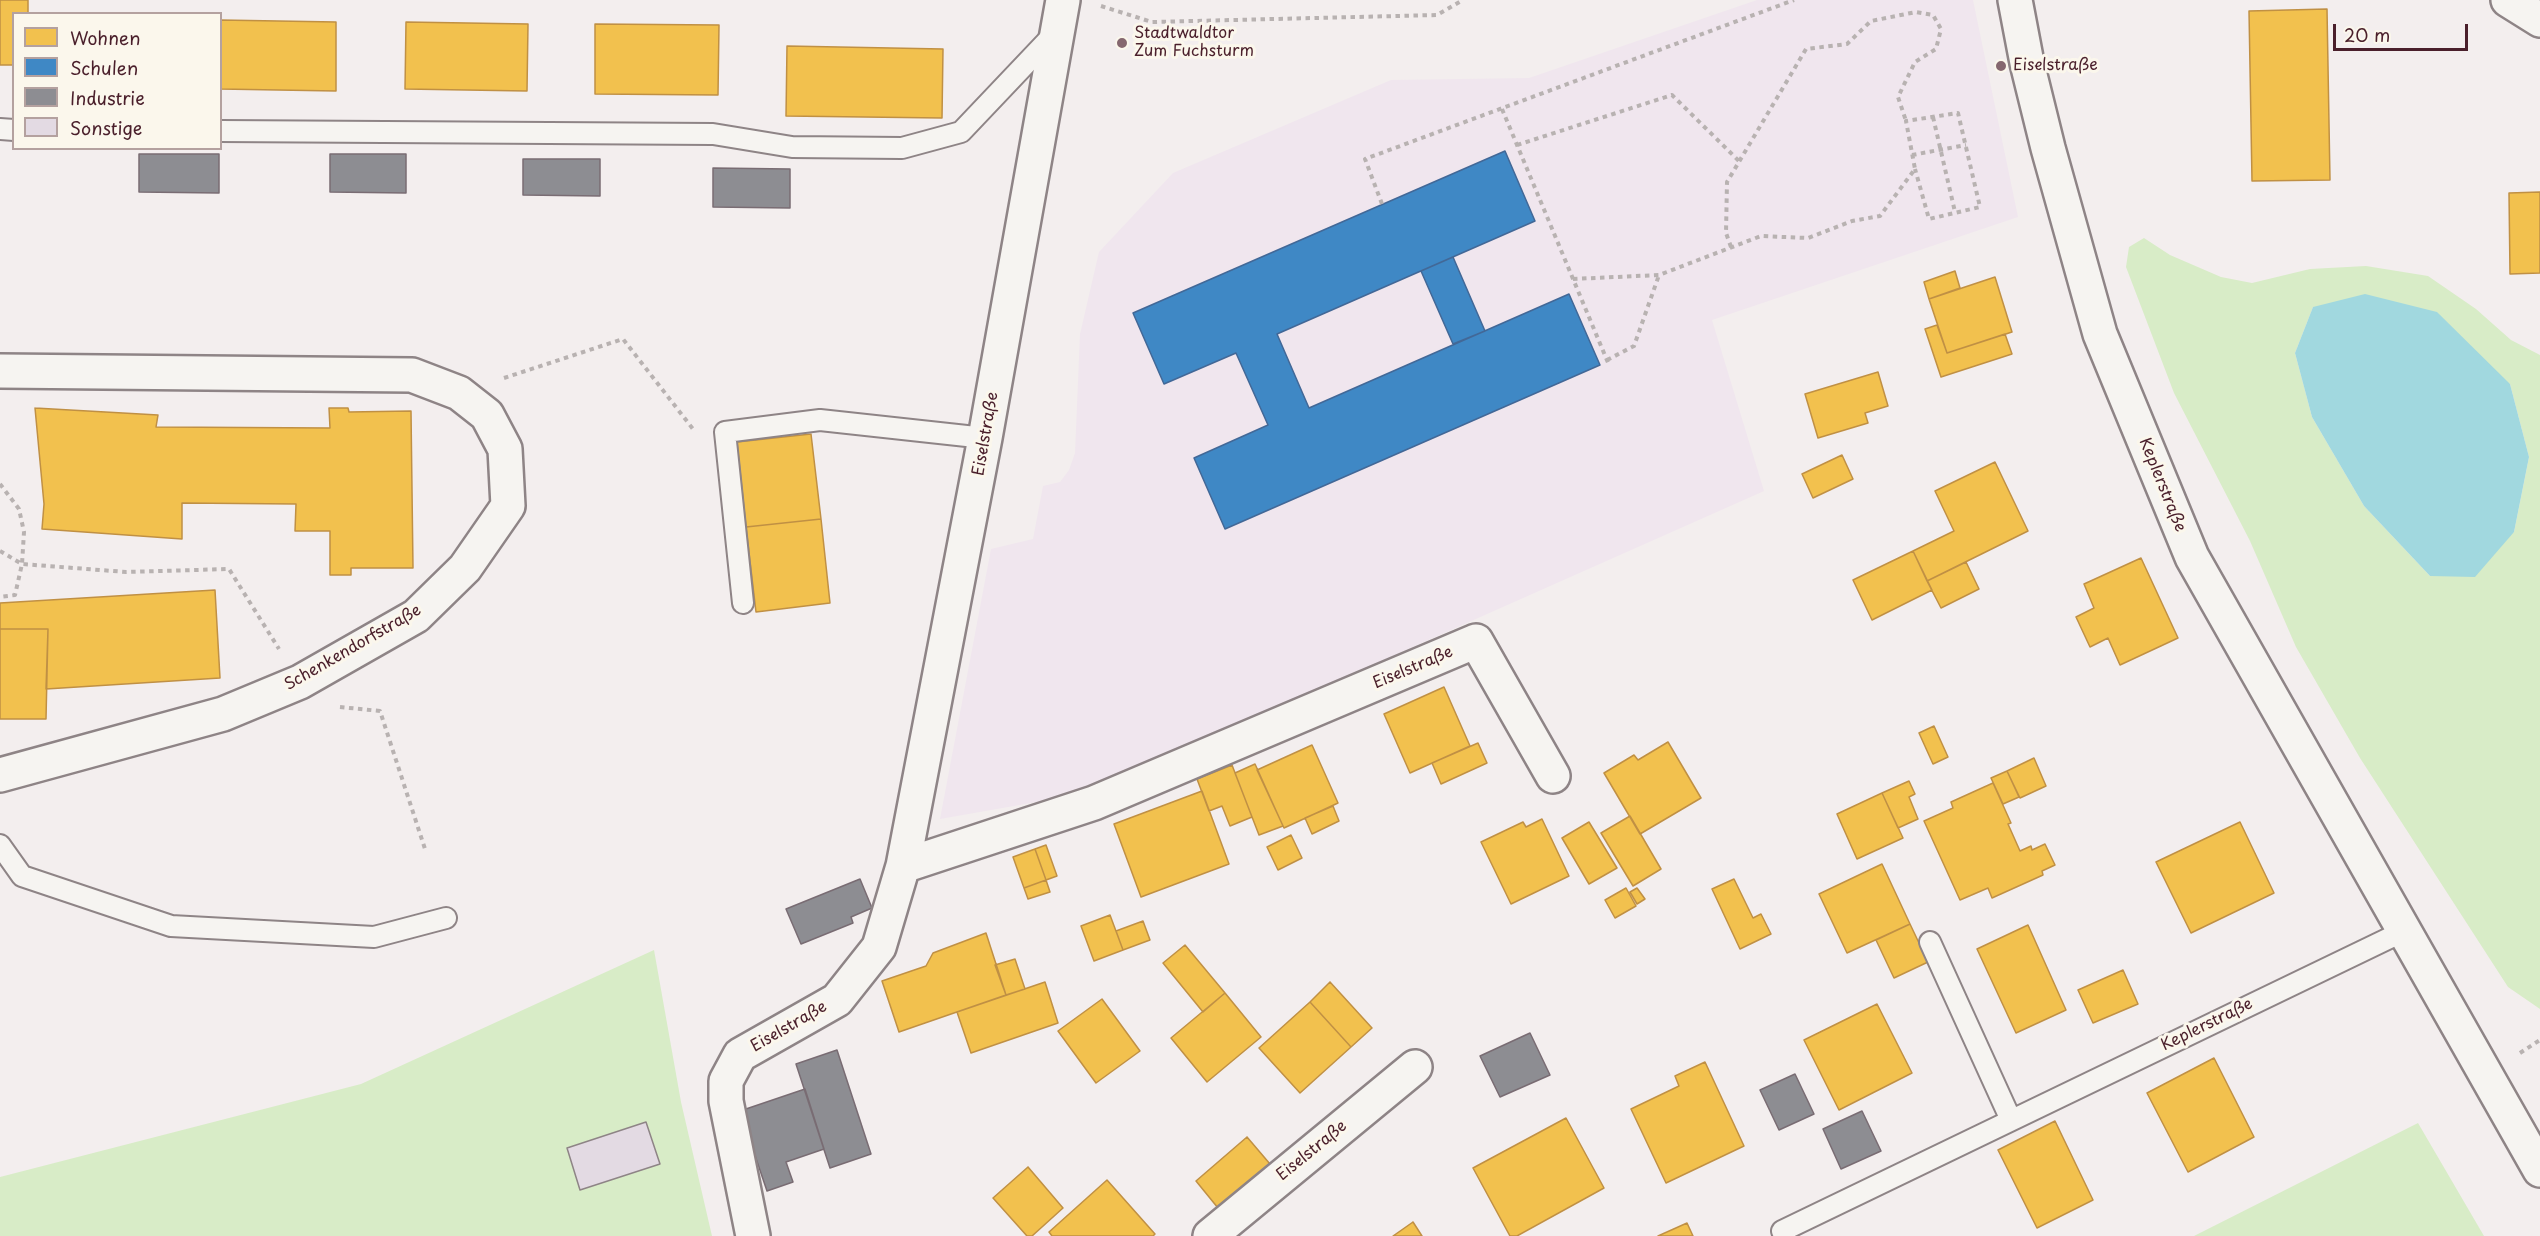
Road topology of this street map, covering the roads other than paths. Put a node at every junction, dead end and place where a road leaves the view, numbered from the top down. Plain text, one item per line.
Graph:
1 (2014, 0) edge
2 (2508, 0) edge
3 (1071, 10) edge
4 (2540, 20) edge
5 (222, 131) edge
6 (0, 371) edge
7 (985, 438) junction
8 (743, 603) dead end
9 (0, 775) edge
10 (1553, 776) dead end
11 (0, 845) edge
12 (903, 866) junction
13 (446, 918) dead end
14 (2404, 931) junction
15 (1930, 942) dead end
16 (1415, 1067) dead end
17 (2011, 1120) junction
18 (2540, 1170) edge
19 (1782, 1231) dead end
20 (753, 1236) edge
21 (1210, 1236) edge

1 - 14 street, Keplerstraße
2 - 4 street
3 - 5 lane
3 - 7 street, Eiselstraße
6 - 9 street, Schenkendorfstraße
7 - 8 lane
7 - 12 street, Eiselstraße
10 - 12 street, Eiselstraße
11 - 13 lane
12 - 20 street, Eiselstraße
14 - 17 lane, Keplerstraße
14 - 18 street, Keplerstraße
15 - 17 lane
16 - 21 street, Eiselstraße
17 - 19 lane, Keplerstraße

